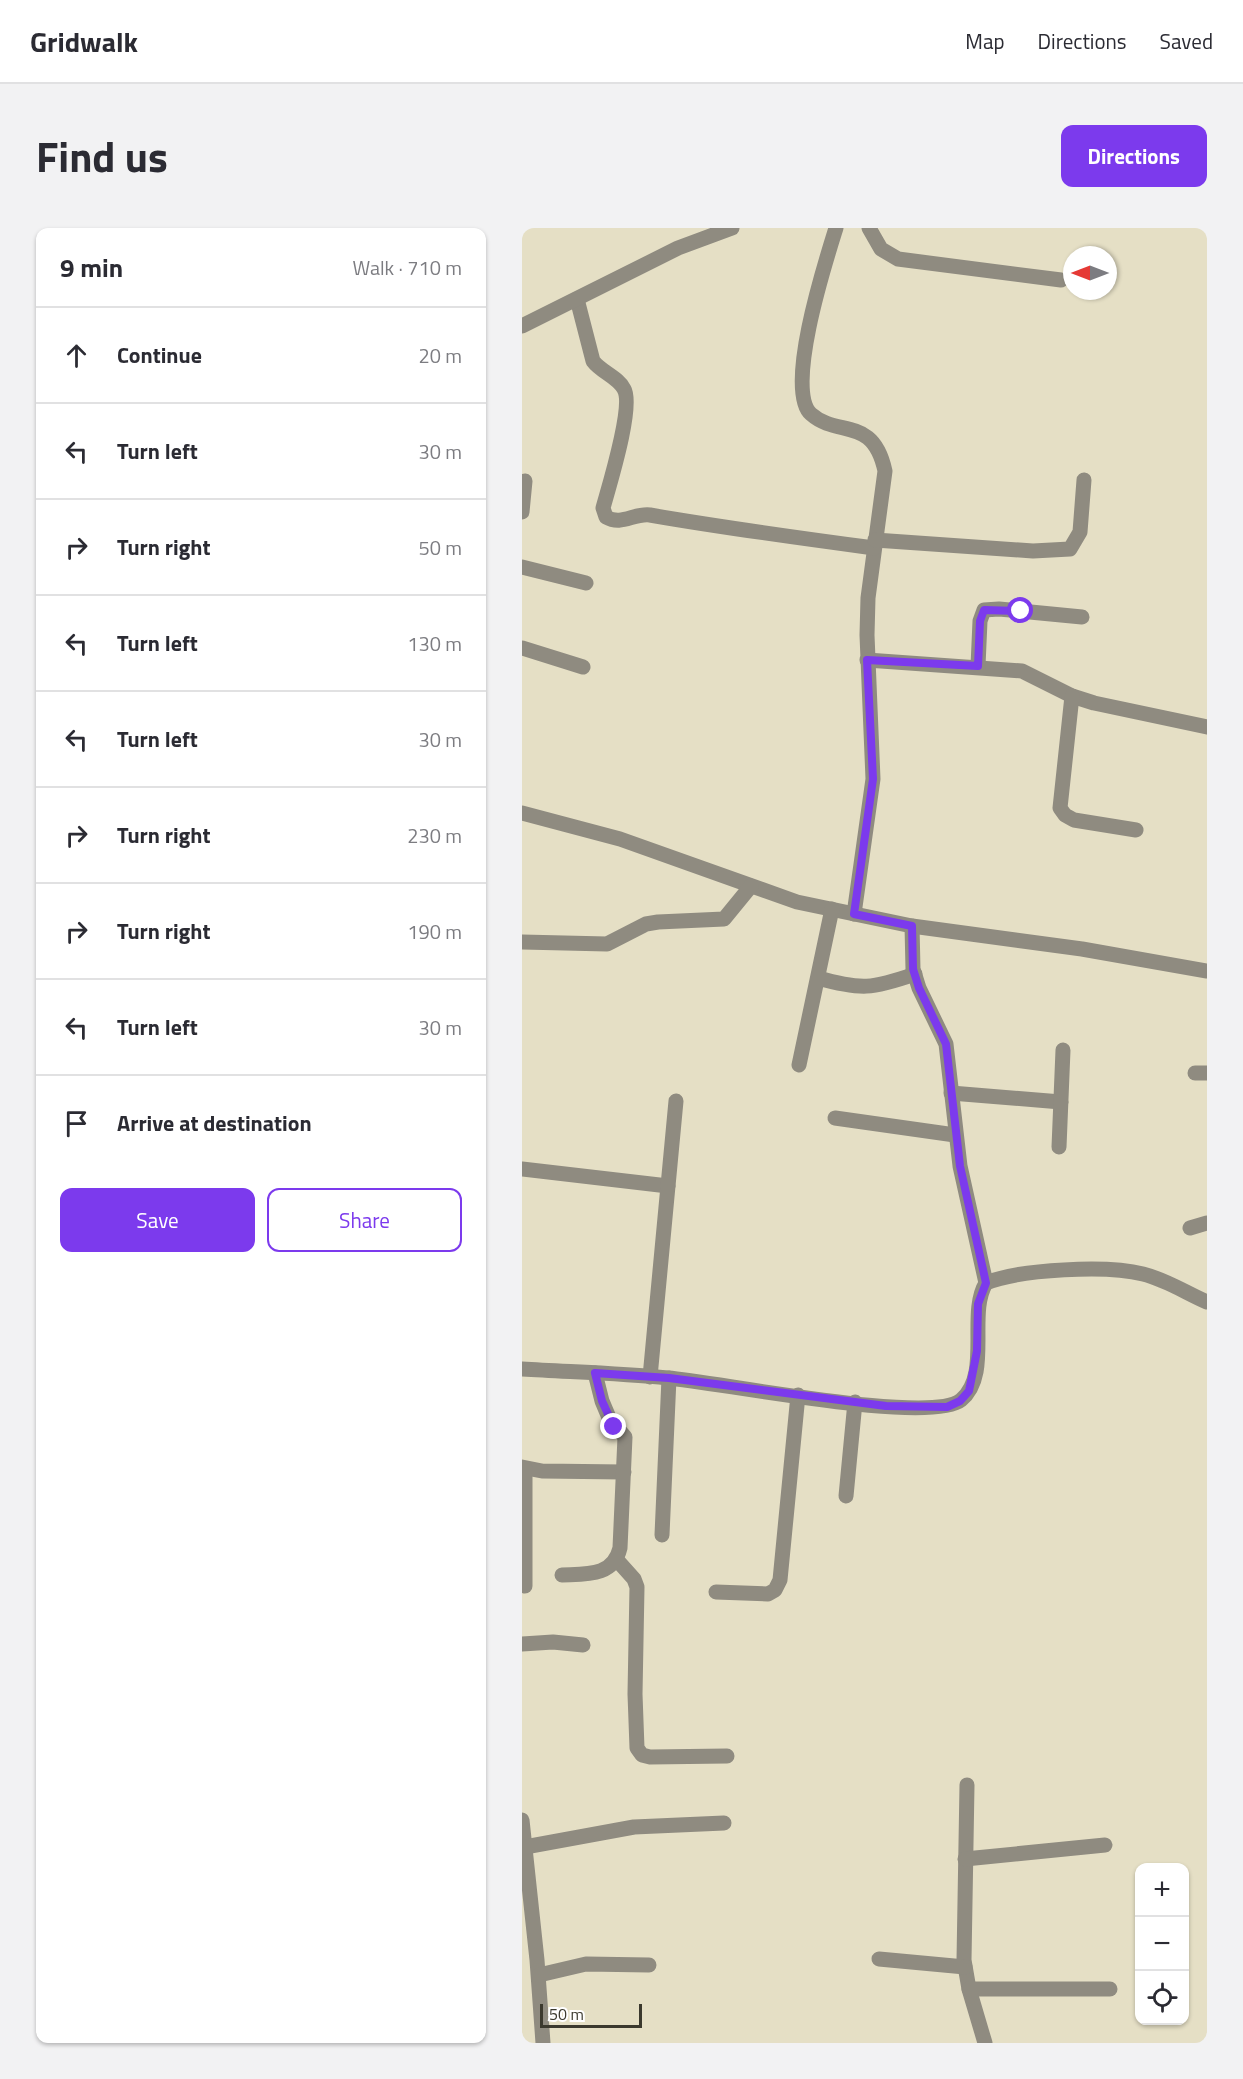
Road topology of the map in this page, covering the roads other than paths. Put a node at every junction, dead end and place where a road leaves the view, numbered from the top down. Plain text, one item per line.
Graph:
1 (732, 228) edge
2 (836, 228) edge
3 (869, 228) edge
4 (1061, 280) dead end
5 (577, 299) junction
6 (522, 326) edge
7 (1084, 480) dead end
8 (525, 481) dead end
9 (522, 512) edge
10 (875, 544) junction
11 (522, 567) edge
12 (586, 583) dead end
13 (1082, 617) dead end
14 (522, 648) edge
15 (867, 660) junction
16 (978, 666) junction
17 (583, 667) dead end
18 (1072, 696) junction
19 (1207, 727) edge
20 (522, 813) edge
21 (1136, 830) dead end
22 (751, 886) junction
23 (832, 909) junction
24 (854, 914) junction
25 (912, 926) junction
26 (522, 942) edge
27 (1207, 971) edge
28 (915, 974) junction
29 (818, 978) junction
30 (1063, 1050) dead end
31 (799, 1065) dead end
32 (951, 1093) junction
33 (676, 1101) dead end
34 (1061, 1102) junction
35 (835, 1118) dead end
36 (955, 1135) junction
37 (1059, 1147) dead end
38 (522, 1169) edge
39 (668, 1186) junction
40 (1207, 1223) edge
41 (1190, 1228) dead end
42 (986, 1283) junction
43 (1207, 1302) edge
44 (522, 1369) edge
45 (595, 1373) junction
46 (650, 1377) junction
47 (669, 1378) junction
48 (798, 1395) junction
49 (855, 1402) junction
50 (523, 1468) edge
51 (624, 1472) junction
52 (846, 1496) dead end
53 (662, 1534) dead end
54 (617, 1560) junction
55 (562, 1575) dead end
56 (525, 1586) dead end
57 (716, 1592) dead end
58 (522, 1644) edge
59 (583, 1645) dead end
60 (727, 1756) dead end
61 (967, 1785) dead end
62 (522, 1820) edge
63 (724, 1822) dead end
64 (1106, 1845) dead end
65 (525, 1847) junction
66 (965, 1859) junction
67 (879, 1959) dead end
68 (649, 1965) dead end
69 (965, 1967) junction
70 (538, 1975) junction
71 (969, 1989) junction
72 (1110, 1989) dead end
73 (543, 2043) edge
74 (985, 2043) edge

1 - 5 street
2 - 10 street
3 - 4 street
5 - 6 street
5 - 10 street
7 - 10 street
8 - 9 street
10 - 15 street
11 - 12 street
13 - 16 street
14 - 17 street
15 - 16 street
15 - 24 street
16 - 18 street
18 - 19 street
18 - 21 street
20 - 22 street
22 - 23 street
22 - 26 street
23 - 24 street
23 - 29 street
24 - 25 street
25 - 27 street
25 - 28 street
28 - 29 street
28 - 32 street
29 - 31 street
30 - 34 street
32 - 34 street
32 - 36 street
33 - 39 street
34 - 37 street
35 - 36 street
36 - 42 street
38 - 39 street
39 - 46 street
40 - 41 street
42 - 43 street
42 - 49 street
44 - 45 street
45 - 46 street
45 - 51 street
46 - 47 street
47 - 48 street
47 - 53 street
48 - 49 street
48 - 57 street
49 - 52 street
50 - 51 street
50 - 56 street
51 - 54 street
54 - 55 street
54 - 60 street
58 - 59 street
61 - 66 street
62 - 65 street
63 - 65 street
64 - 66 street
65 - 70 street
66 - 69 street
67 - 69 street
68 - 70 street
69 - 71 street
70 - 73 street
71 - 72 street
71 - 74 street

